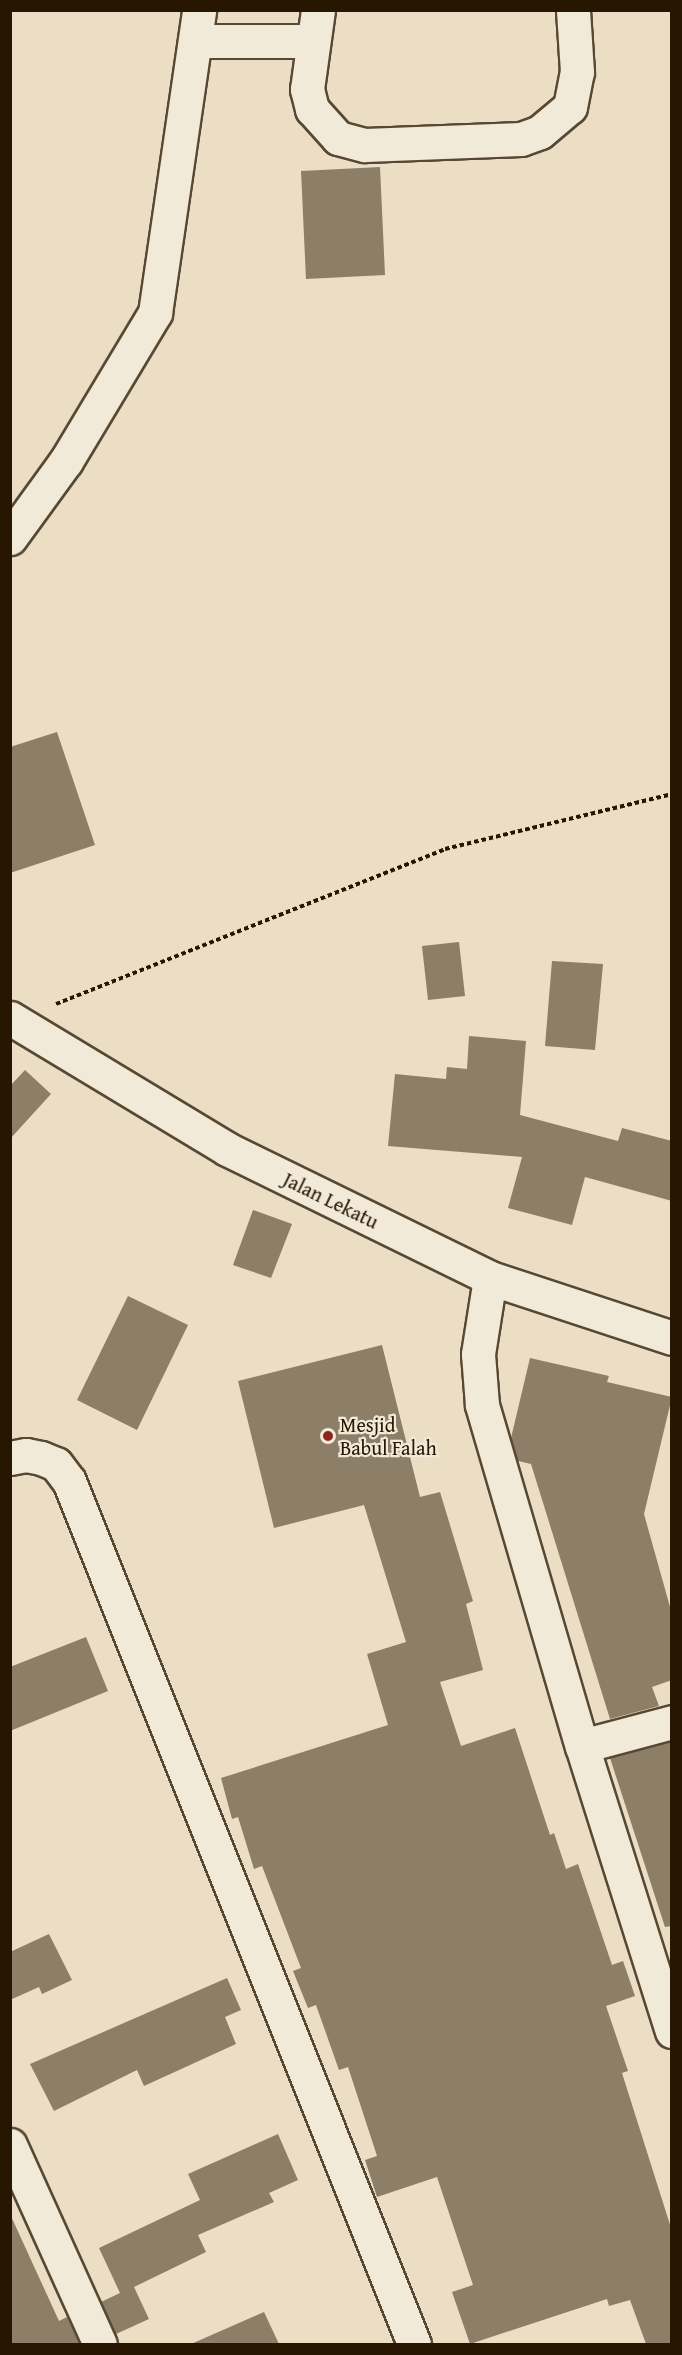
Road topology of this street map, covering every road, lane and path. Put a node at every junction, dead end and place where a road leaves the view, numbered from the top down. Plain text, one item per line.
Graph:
1 (573, 10) edge
2 (197, 26) edge
3 (315, 26) edge
4 (10, 538) edge
5 (672, 794) edge
6 (13, 1019) edge
7 (490, 1278) junction
8 (672, 1338) edge
9 (10, 1458) edge
10 (672, 1722) edge
11 (582, 1746) junction
12 (672, 2031) edge
13 (10, 2145) edge
14 (100, 2344) edge
15 (414, 2344) edge

1 - 3 street
2 - 3 street
2 - 4 street
5 - 6 path
6 - 7 street, Jalan Lekatu
7 - 8 street, Jalan Lekatu
7 - 11 street
9 - 15 street
10 - 11 street
11 - 12 street
13 - 14 street

